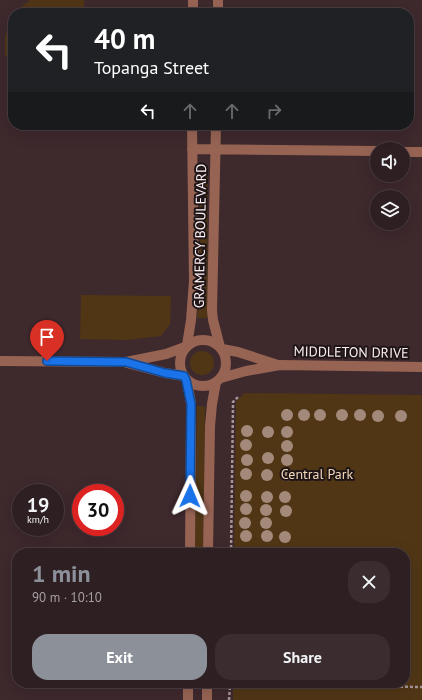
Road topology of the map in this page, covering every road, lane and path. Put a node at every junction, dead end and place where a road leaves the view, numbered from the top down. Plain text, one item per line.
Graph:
1 (192, 130) edge
2 (216, 130) edge
3 (192, 149) junction
4 (216, 150) junction
5 (370, 151) edge
6 (410, 152) edge
7 (422, 152) edge
8 (186, 346) junction
9 (221, 348) junction
10 (0, 361) edge
11 (126, 362) junction
12 (280, 365) junction
13 (422, 367) edge
14 (185, 378) junction
15 (219, 380) junction
16 (238, 396) dead end
17 (190, 548) edge
18 (208, 548) edge
19 (231, 548) edge
20 (410, 687) edge
21 (422, 687) edge
22 (188, 688) edge
23 (207, 688) edge
24 (230, 688) edge
25 (188, 700) edge
26 (207, 700) edge
27 (229, 700) edge

1 - 3 street, GRAMERCY BOULEVARD
2 - 4 street, GRAMERCY BOULEVARD
3 - 4 street
3 - 8 street, GRAMERCY BOULEVARD
4 - 5 street
4 - 9 street, GRAMERCY BOULEVARD
6 - 7 street
8 - 9 street
8 - 11 street
8 - 14 street
9 - 12 street, MIDDLETON DRIVE
9 - 15 street
10 - 11 street
11 - 14 street
12 - 13 street, MIDDLETON DRIVE
12 - 15 street, MIDDLETON DRIVE
14 - 15 street
14 - 17 street
15 - 18 street
16 - 19 path
20 - 21 path
22 - 25 street
23 - 26 street
24 - 27 path

